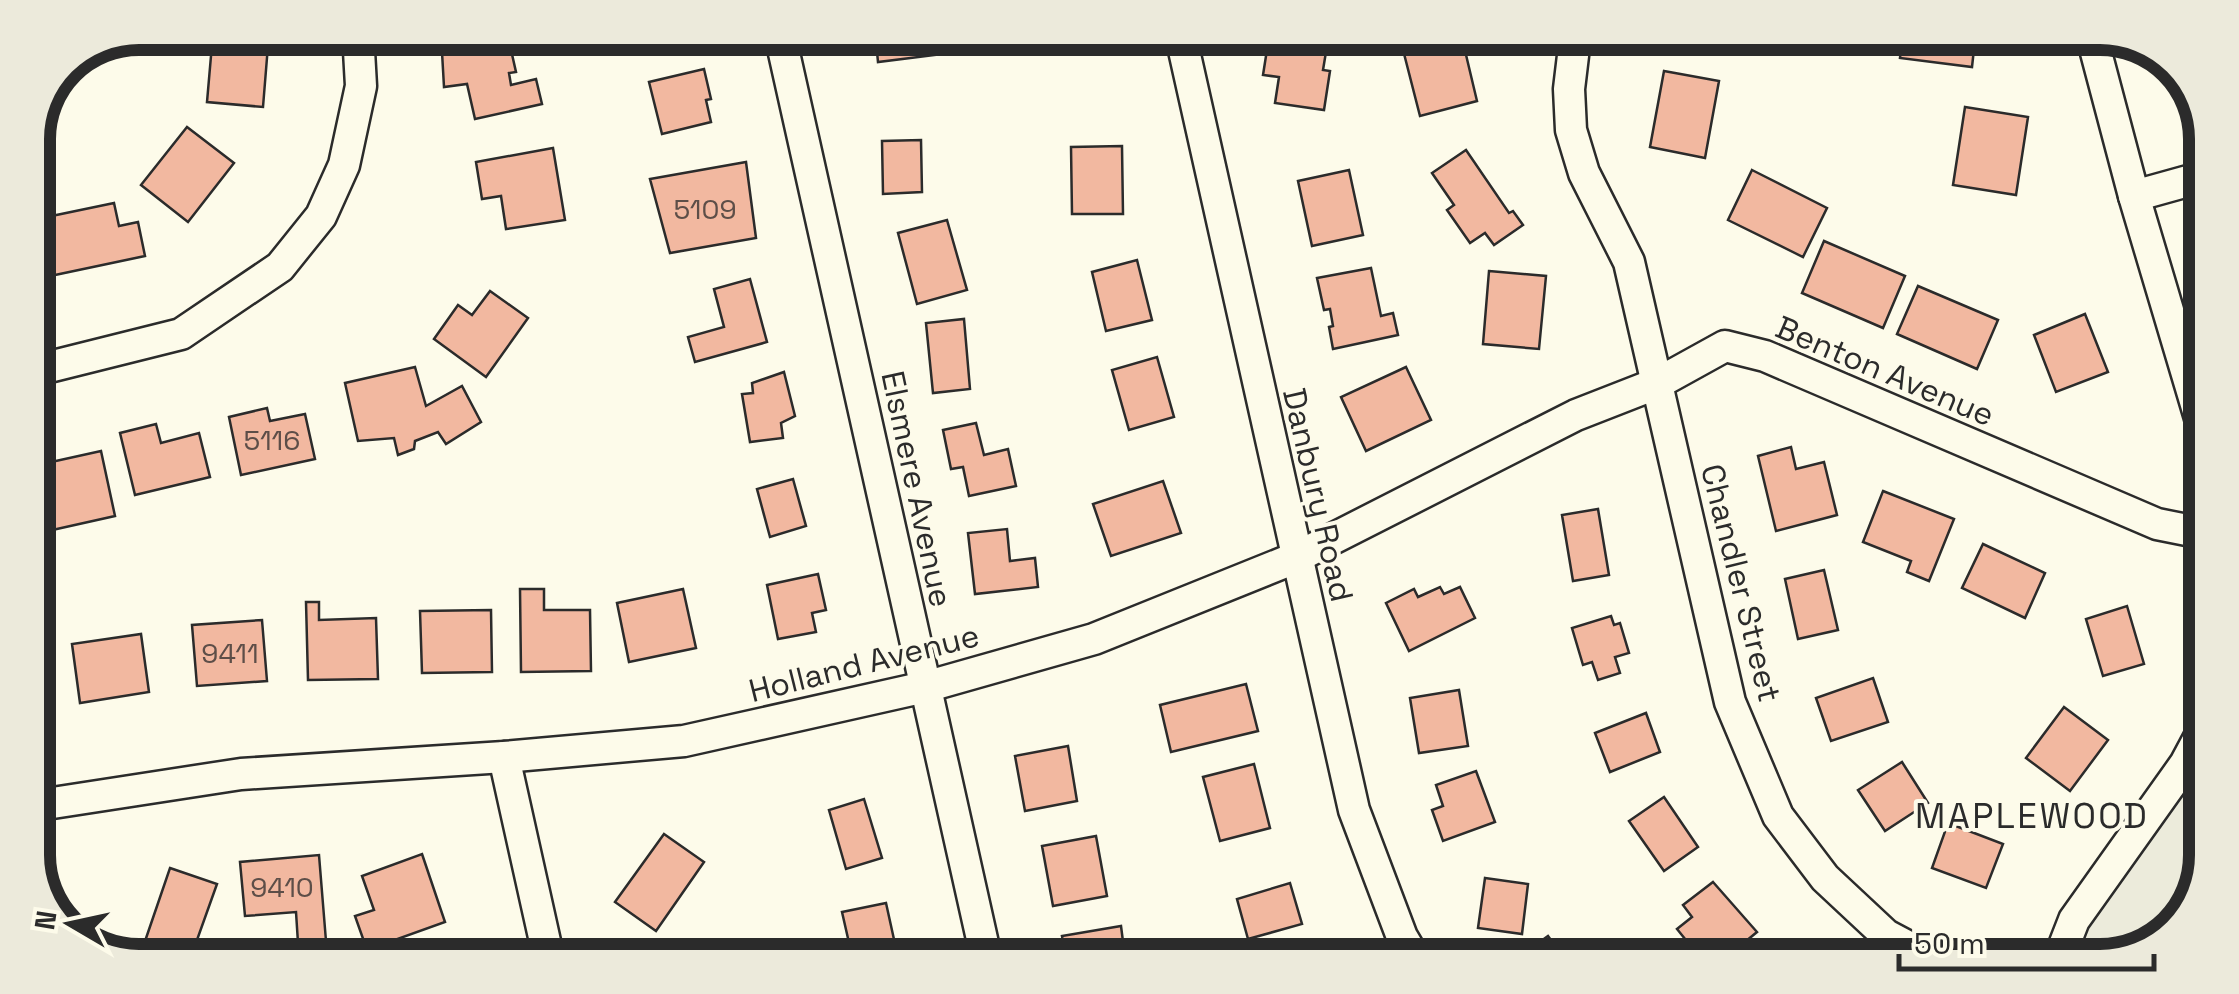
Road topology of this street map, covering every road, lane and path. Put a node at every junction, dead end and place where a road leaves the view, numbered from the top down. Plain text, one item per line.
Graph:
1 (359, 50) edge
2 (783, 50) edge
3 (1184, 50) edge
4 (1574, 50) edge
5 (2096, 50) edge
6 (2189, 181) edge
7 (2134, 196) junction
8 (50, 367) edge
9 (2189, 381) edge
10 (1658, 384) junction
11 (2189, 530) edge
12 (1296, 558) junction
13 (925, 687) junction
14 (2189, 755) edge
15 (504, 757) junction
16 (50, 803) edge
17 (546, 944) edge
18 (983, 944) edge
19 (1406, 944) edge
20 (1903, 944) edge
21 (2065, 944) edge

1 - 8 street
2 - 13 street, Elsmere Avenue
3 - 12 street, Danbury Road
4 - 10 street
5 - 7 street
6 - 7 street
7 - 9 street
10 - 11 street, Benton Avenue
10 - 12 street, Holland Avenue
10 - 20 street, Chandler Street
12 - 13 street, Holland Avenue
12 - 19 street, Danbury Road
13 - 15 street, Holland Avenue
13 - 18 street, Elsmere Avenue
14 - 21 street
15 - 16 street, Holland Avenue
15 - 17 street

